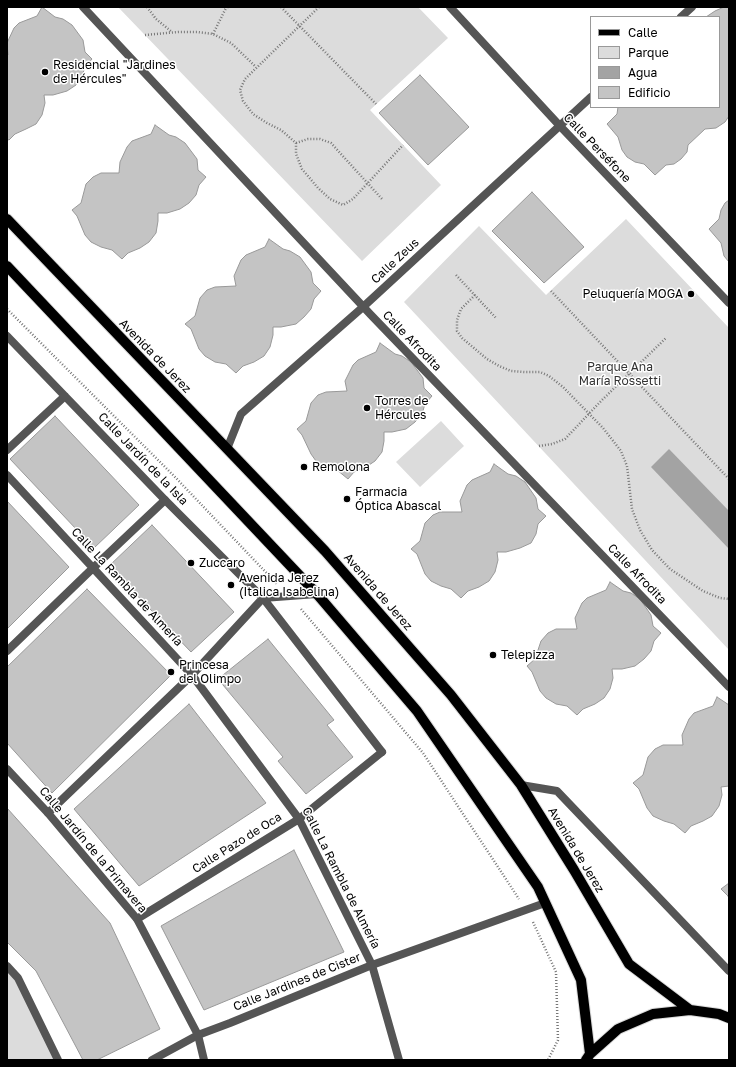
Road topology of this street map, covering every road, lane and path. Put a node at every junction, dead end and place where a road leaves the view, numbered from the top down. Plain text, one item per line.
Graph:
1 (83, 7) edge
2 (147, 7) edge
3 (226, 7) edge
4 (281, 7) edge
5 (319, 7) edge
6 (450, 7) edge
7 (692, 7) edge
8 (682, 16) edge
9 (300, 26) junction
10 (172, 33) junction
11 (214, 34) junction
12 (145, 35) dead end
13 (256, 67) junction
14 (590, 98) edge
15 (376, 104) dead end
16 (559, 125) junction
17 (296, 143) junction
18 (403, 145) dead end
19 (368, 183) junction
20 (382, 199) dead end
21 (7, 219) edge
22 (7, 266) edge
23 (456, 275) dead end
24 (551, 291) dead end
25 (475, 296) junction
26 (729, 303) edge
27 (363, 307) junction
28 (7, 309) edge
29 (496, 318) dead end
30 (7, 336) edge
31 (666, 338) dead end
32 (630, 374) junction
33 (65, 396) junction
34 (590, 414) junction
35 (539, 446) dead end
36 (227, 449) junction
37 (7, 450) edge
38 (7, 475) edge
39 (729, 479) edge
40 (165, 500) junction
41 (93, 568) junction
42 (280, 586) dead end
43 (317, 594) junction
44 (263, 598) junction
45 (729, 599) edge
46 (297, 605) dead end
47 (7, 651) edge
48 (192, 675) junction
49 (729, 687) edge
50 (382, 752) joint
51 (7, 769) edge
52 (521, 785) junction
53 (48, 813) junction
54 (299, 819) junction
55 (517, 895) dead end
56 (545, 903) junction
57 (530, 916) dead end
58 (137, 919) junction
59 (372, 964) junction
60 (7, 966) edge
61 (729, 971) edge
62 (690, 1010) junction
63 (728, 1017) edge
64 (198, 1035) junction
65 (588, 1057) edge
66 (58, 1060) edge
67 (152, 1060) edge
68 (204, 1060) edge
69 (399, 1060) edge
70 (548, 1060) edge

1 - 27 street, Calle Afrodita
2 - 10 path
3 - 11 path
4 - 9 path
5 - 9 path
6 - 16 street, Calle Perséfone
7 - 8 street
9 - 13 path
9 - 15 path
10 - 11 path
10 - 12 path
11 - 13 path
13 - 17 path
14 - 16 street, Calle Zeus
16 - 26 street, Calle Perséfone
16 - 27 street, Calle Zeus
17 - 19 path
17 - 19 path
18 - 19 path
19 - 20 path
21 - 36 main road, Avenida de Jerez
22 - 43 main road
23 - 25 path
24 - 32 path
25 - 29 path
25 - 34 path
27 - 36 street, Calle Zeus
27 - 49 street, Calle Afrodita
28 - 42 path
30 - 33 street, Calle Jardín de la Isla
31 - 32 path
32 - 34 path
32 - 39 path
33 - 37 street
33 - 40 street, Calle Jardín de la Isla
34 - 35 path
34 - 45 path
36 - 52 main road, Avenida de Jerez
38 - 41 street, Calle La Rambla de Almería
40 - 41 street
40 - 44 street, Calle Jardín de la Isla
41 - 47 street
41 - 48 street, Calle La Rambla de Almería
43 - 44 street
43 - 56 main road
44 - 48 street
44 - 50 street, Calle Jardín de la Isla
46 - 55 path
48 - 53 street
48 - 54 street, Calle La Rambla de Almería
50 - 54 street, Calle Pazo de Oca
51 - 53 street, Calle Jardín de la Primavera
52 - 61 street
52 - 62 main road, Avenida de Jerez
53 - 58 street, Calle Jardín de la Primavera
54 - 58 street, Calle Pazo de Oca
54 - 59 street, Calle La Rambla de Almería
56 - 59 street, Calle Jardines de Cister
56 - 65 main road
57 - 70 path
58 - 64 street, Calle Jardín de la Primavera
59 - 64 street, Calle Jardines de Cister
59 - 69 street, Calle La Rambla de Almería
60 - 66 street
62 - 63 main road
62 - 65 main road
64 - 67 street, Calle Jardines de Cister
64 - 68 street, Calle Jardín de la Primavera

